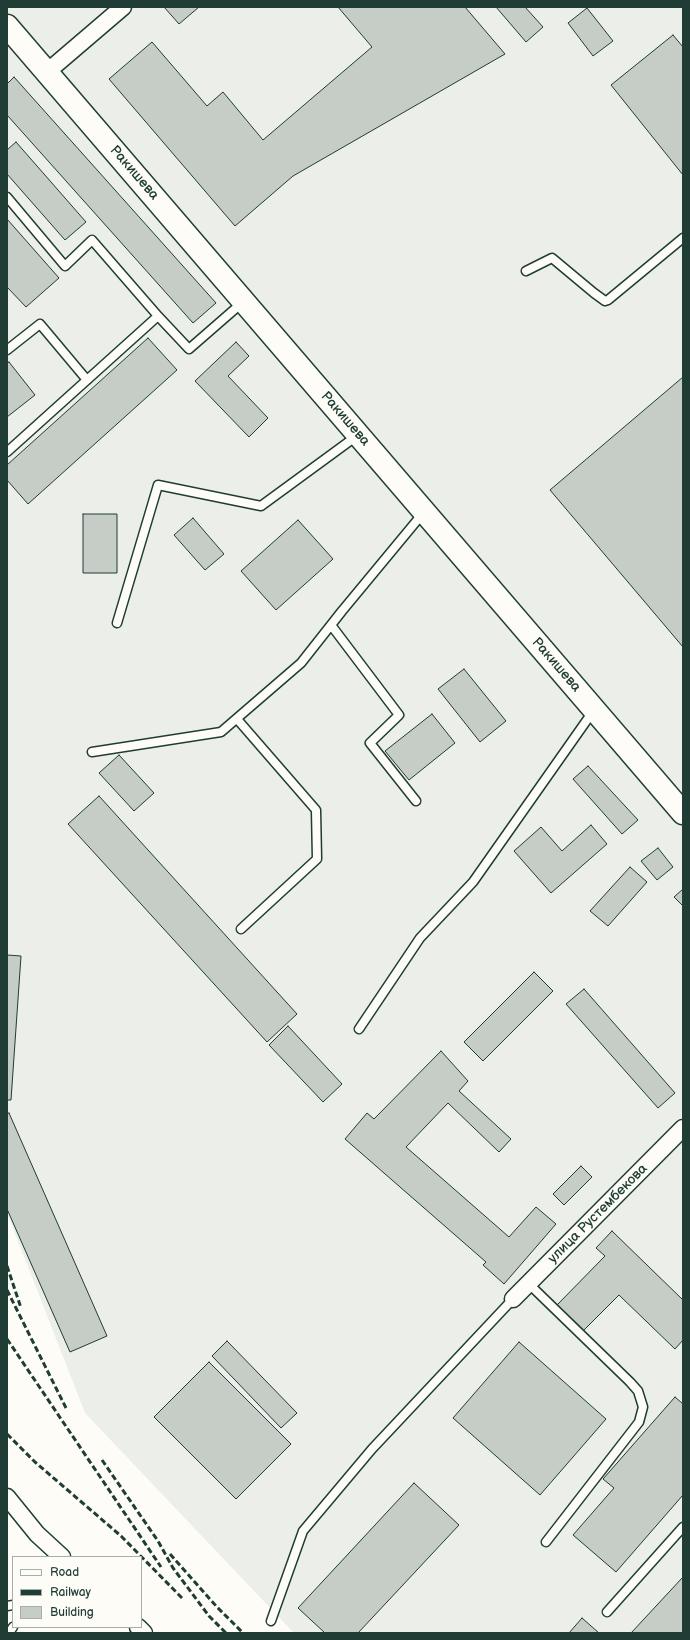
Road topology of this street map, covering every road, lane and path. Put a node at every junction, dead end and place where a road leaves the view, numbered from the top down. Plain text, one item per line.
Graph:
1 (123, 7) edge
2 (7, 26) edge
3 (46, 72) junction
4 (7, 197) edge
5 (683, 238) edge
6 (526, 271) dead end
7 (244, 302) junction
8 (158, 316) junction
9 (7, 350) edge
10 (88, 380) junction
11 (358, 435) junction
12 (7, 452) edge
13 (424, 512) junction
14 (117, 623) dead end
15 (332, 625) junction
16 (594, 709) junction
17 (237, 719) junction
18 (92, 752) dead end
19 (416, 801) dead end
20 (683, 812) edge
21 (241, 929) dead end
22 (359, 1029) dead end
23 (683, 1128) edge
24 (529, 1284) junction
25 (513, 1299) joint
26 (7, 1497) edge
27 (683, 1527) edge
28 (546, 1542) dead end
29 (61, 1556) edge
30 (607, 1612) dead end
31 (271, 1621) dead end

1 - 3 street
2 - 3 street, Ракишева
3 - 7 street, Ракишева
4 - 8 lane
5 - 6 lane
7 - 8 lane
7 - 11 street, Ракишева
8 - 10 lane
9 - 10 lane
10 - 12 lane
11 - 13 street, Ракишева
11 - 14 lane
13 - 15 lane
13 - 16 street, Ракишева
15 - 17 lane
15 - 19 lane
16 - 20 street, Ракишева
16 - 22 lane
17 - 18 lane
17 - 21 lane
23 - 24 street, улица Рустембекова
24 - 25 street, улица Рустембекова
24 - 28 lane
25 - 31 lane
26 - 29 street
27 - 30 lane

